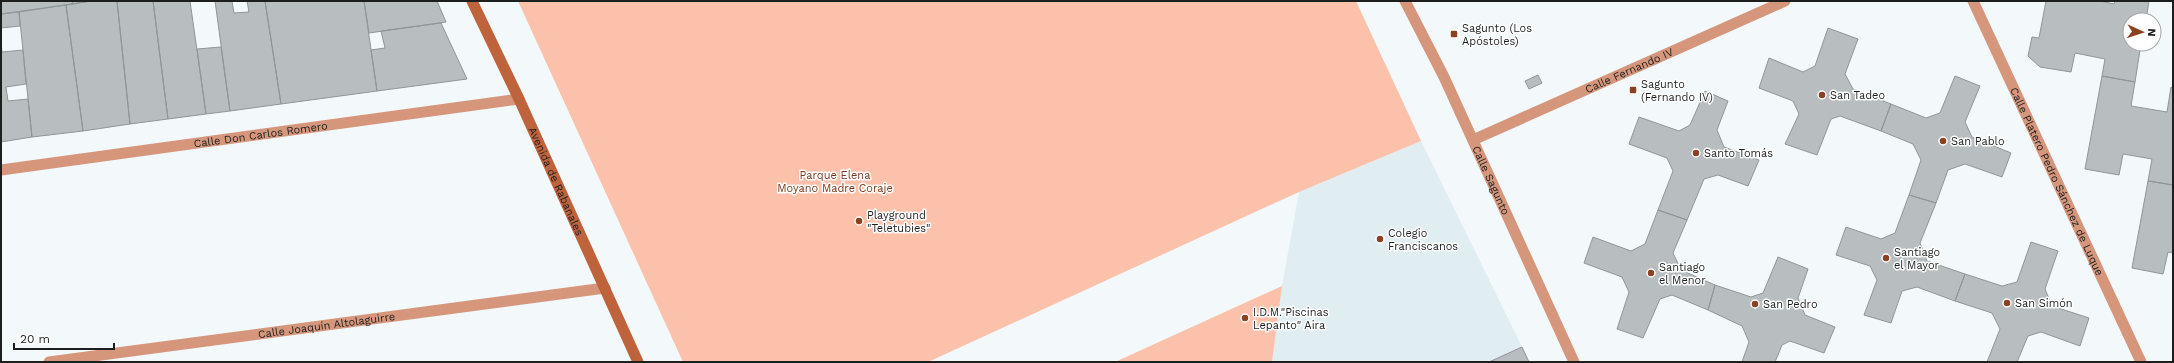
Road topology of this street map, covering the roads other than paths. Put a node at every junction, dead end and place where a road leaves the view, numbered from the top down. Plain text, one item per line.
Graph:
1 (472, 1) edge
2 (1405, 1) edge
3 (1785, 1) edge
4 (1973, 1) edge
5 (519, 99) junction
6 (1473, 140) junction
7 (1, 170) edge
8 (605, 288) junction
9 (125, 357) edge
10 (49, 362) edge
11 (638, 362) edge
12 (1574, 362) edge
13 (2141, 362) edge

1 - 5 main road, Avenida de Rabanales
2 - 6 street, Calle Sagunto
3 - 6 street, Calle Fernando IV
4 - 13 street, Calle Platero Pedro Sánchez de Luque
5 - 7 street, Calle Don Carlos Romero
5 - 8 main road, Avenida de Rabanales
6 - 12 street, Calle Sagunto
8 - 9 street, Calle Joaquín Altolaguirre
8 - 11 main road, Avenida de Rabanales
9 - 10 street, Calle Joaquín Altolaguirre

